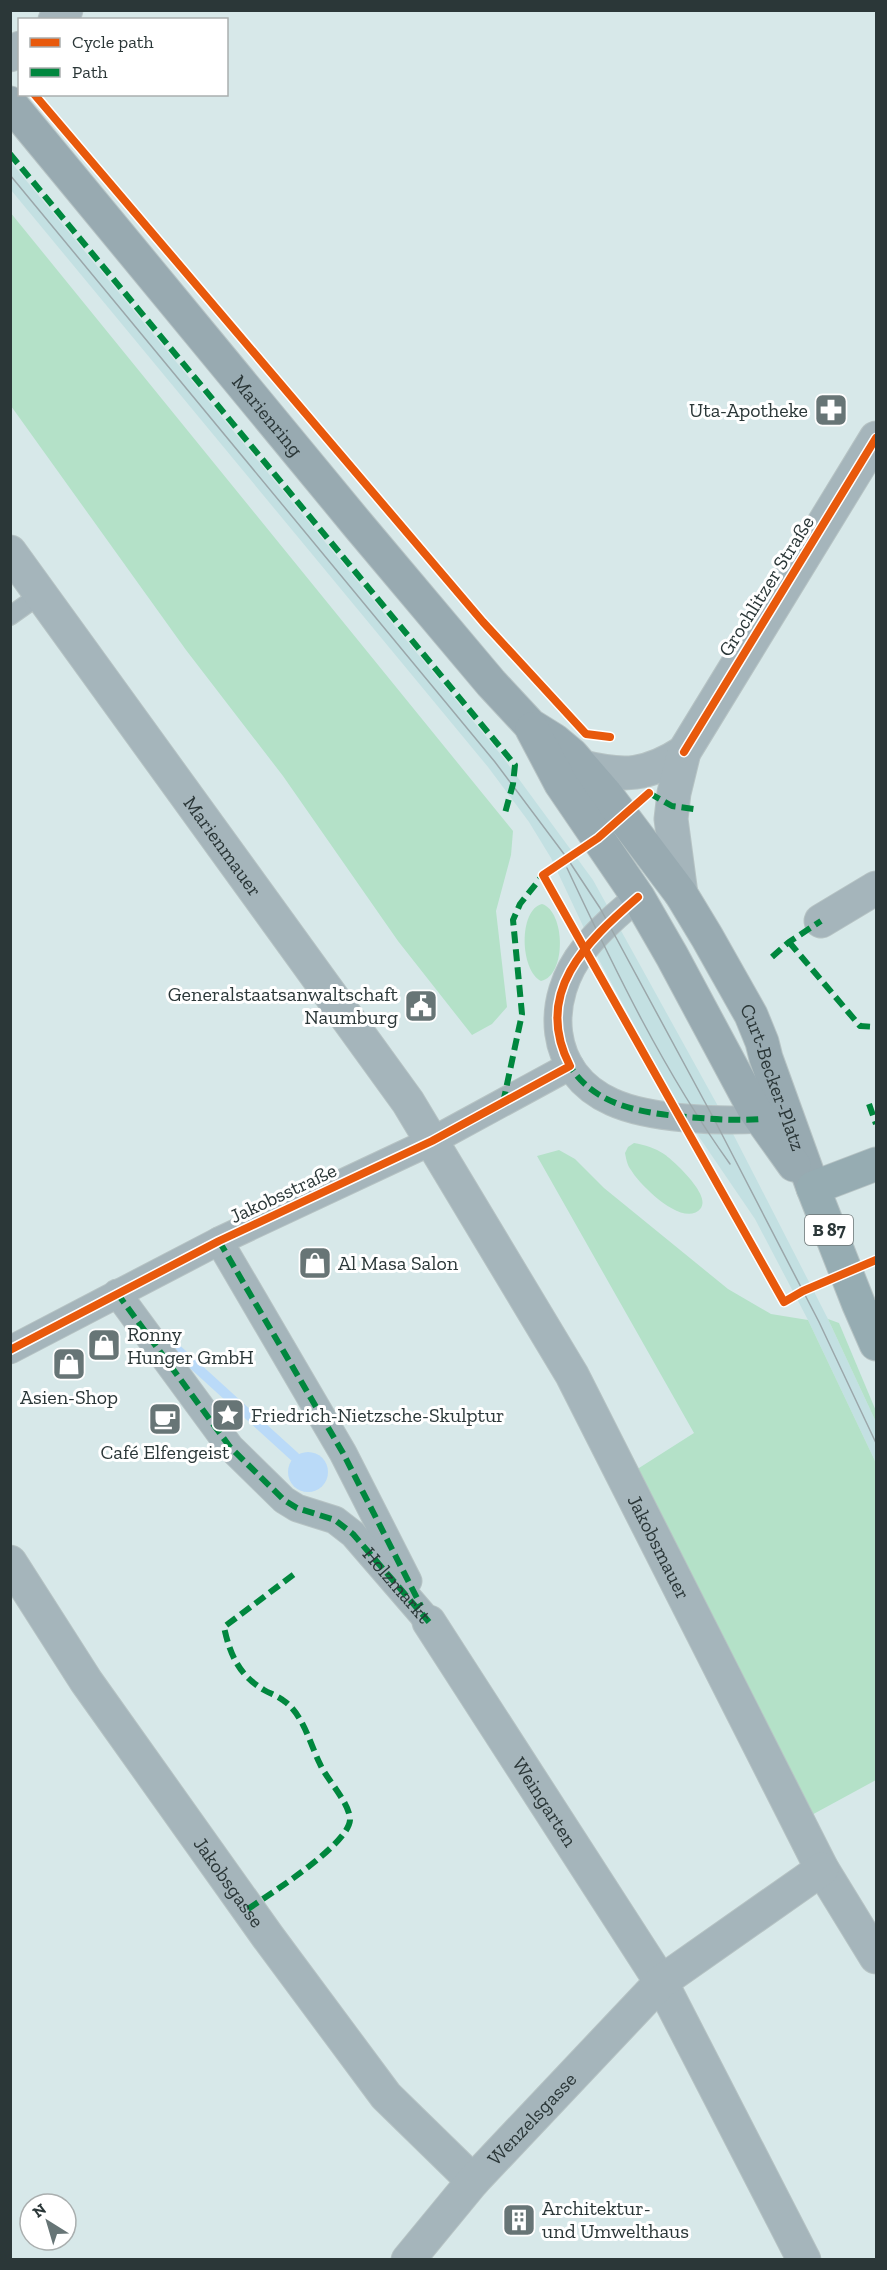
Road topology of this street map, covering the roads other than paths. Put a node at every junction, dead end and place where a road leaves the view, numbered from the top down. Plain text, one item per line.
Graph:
1 (10, 103) edge
2 (876, 438) edge
3 (10, 552) edge
4 (41, 594) junction
5 (10, 616) edge
6 (530, 724) junction
7 (684, 752) junction
8 (583, 767) junction
9 (672, 830) joint
10 (876, 888) edge
11 (681, 894) junction
12 (638, 897) junction
13 (820, 921) dead end
14 (570, 1066) junction
15 (761, 1119) junction
16 (432, 1141) junction
17 (876, 1164) edge
18 (813, 1188) junction
19 (219, 1241) junction
20 (117, 1293) junction
21 (876, 1344) edge
22 (10, 1350) edge
23 (10, 1563) edge
24 (429, 1622) junction
25 (822, 1869) junction
26 (876, 1958) edge
27 (661, 1982) junction
28 (473, 2181) junction
29 (408, 2259) edge
30 (804, 2259) edge

1 - 6 main road, Marienring
2 - 7 street, Grochlitzer Straße
3 - 4 street, Marienmauer
4 - 5 lane
4 - 16 street, Marienmauer
6 - 8 main road, Curt-Becker-Platz
6 - 12 main road, Curt-Becker-Platz
7 - 8 street, Grochlitzer Straße
7 - 9 street, Grochlitzer Straße
8 - 11 main road, Curt-Becker-Platz
9 - 11 street, Curt-Becker-Platz
10 - 13 street
11 - 18 main road, Curt-Becker-Platz
12 - 14 street, Curt-Becker-Platz
12 - 15 main road, Curt-Becker-Platz
14 - 15 street, Curt-Becker-Platz
14 - 16 street, Jakobsstraße
15 - 18 main road, Curt-Becker-Platz
16 - 19 street, Jakobsstraße
16 - 25 street, Jakobsmauer
17 - 18 main road, B 87
18 - 21 main road, B 87
19 - 20 street, Jakobsstraße
19 - 24 street, Holzmarkt
20 - 22 street, Jakobsstraße
20 - 24 street, Holzmarkt
23 - 28 street, Jakobsgasse
24 - 27 street, Weingarten
25 - 26 street, Jakobsmauer
25 - 27 street
27 - 28 street, Wenzelsgasse
27 - 30 street, Weingarten
28 - 29 street, Wenzelsgasse

